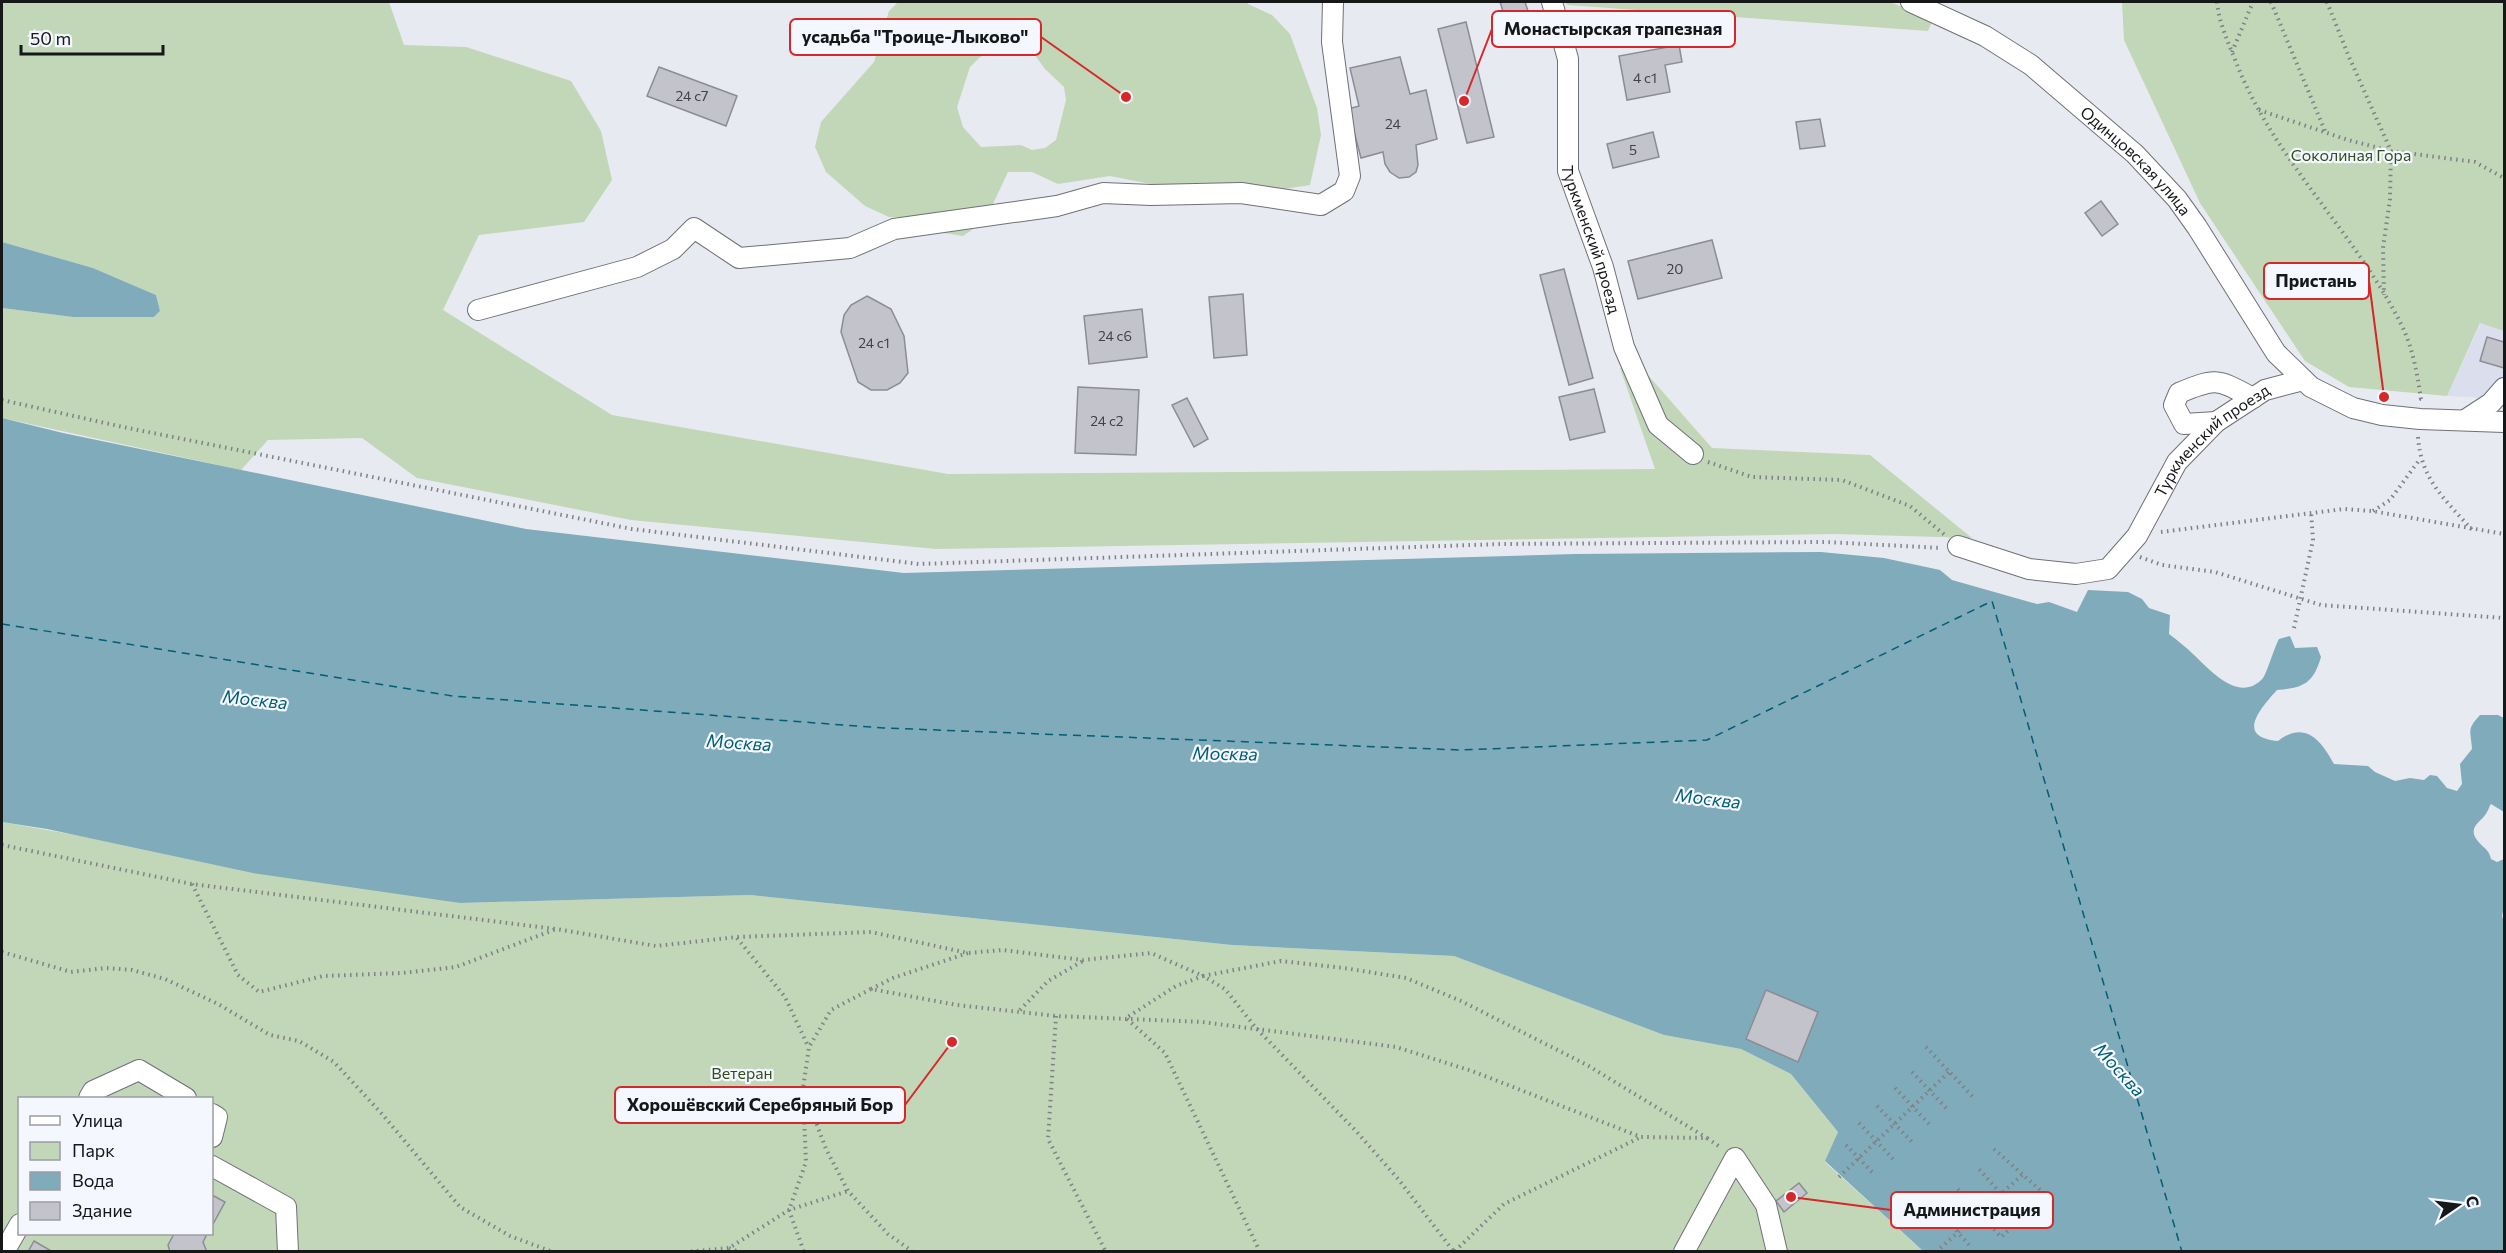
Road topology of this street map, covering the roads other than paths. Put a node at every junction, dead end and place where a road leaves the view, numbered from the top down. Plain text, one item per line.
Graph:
1 (1333, 2) edge
2 (1552, 2) edge
3 (1911, 2) edge
4 (478, 310) dead end
5 (2304, 380) junction
6 (2505, 388) edge
7 (2253, 398) junction
8 (2465, 420) junction
9 (2216, 422) junction
10 (2505, 422) edge
11 (1693, 454) road end
12 (1958, 546) road end
13 (90, 1097) edge
14 (184, 1097) edge
15 (213, 1114) edge
16 (213, 1134) edge
17 (213, 1167) edge
18 (18, 1227) edge
19 (4, 1251) edge
20 (288, 1251) edge
21 (1684, 1251) edge
22 (1777, 1251) edge

1 - 4 street
2 - 11 street, Туркменский проезд
3 - 5 street, Одинцовская улица
5 - 7 street, Туркменский проезд
5 - 8 street
6 - 8 street
7 - 9 street, Туркменский проезд
7 - 9 street
8 - 10 street
9 - 12 street, Туркменский проезд
13 - 14 street
15 - 16 street
17 - 20 street
18 - 19 street
21 - 22 street

